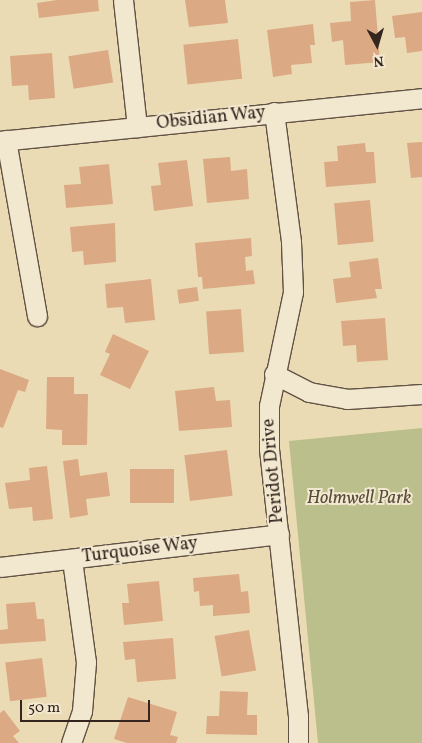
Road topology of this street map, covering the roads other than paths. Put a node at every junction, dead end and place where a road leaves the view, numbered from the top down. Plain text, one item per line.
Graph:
1 (123, 0) edge
2 (422, 98) edge
3 (274, 112) junction
4 (137, 127) junction
5 (3, 141) edge
6 (37, 316) dead end
7 (274, 374) junction
8 (422, 394) edge
9 (279, 534) junction
10 (72, 560) junction
11 (0, 567) edge
12 (71, 743) edge
13 (298, 743) edge

1 - 4 street
2 - 3 street, Obsidian Way
3 - 4 street, Obsidian Way
3 - 7 street, Peridot Drive
4 - 5 street, Obsidian Way
5 - 6 street
7 - 8 street
7 - 9 street, Peridot Drive
9 - 10 street, Turquoise Way
9 - 13 street, Peridot Drive
10 - 11 street, Turquoise Way
10 - 12 street

